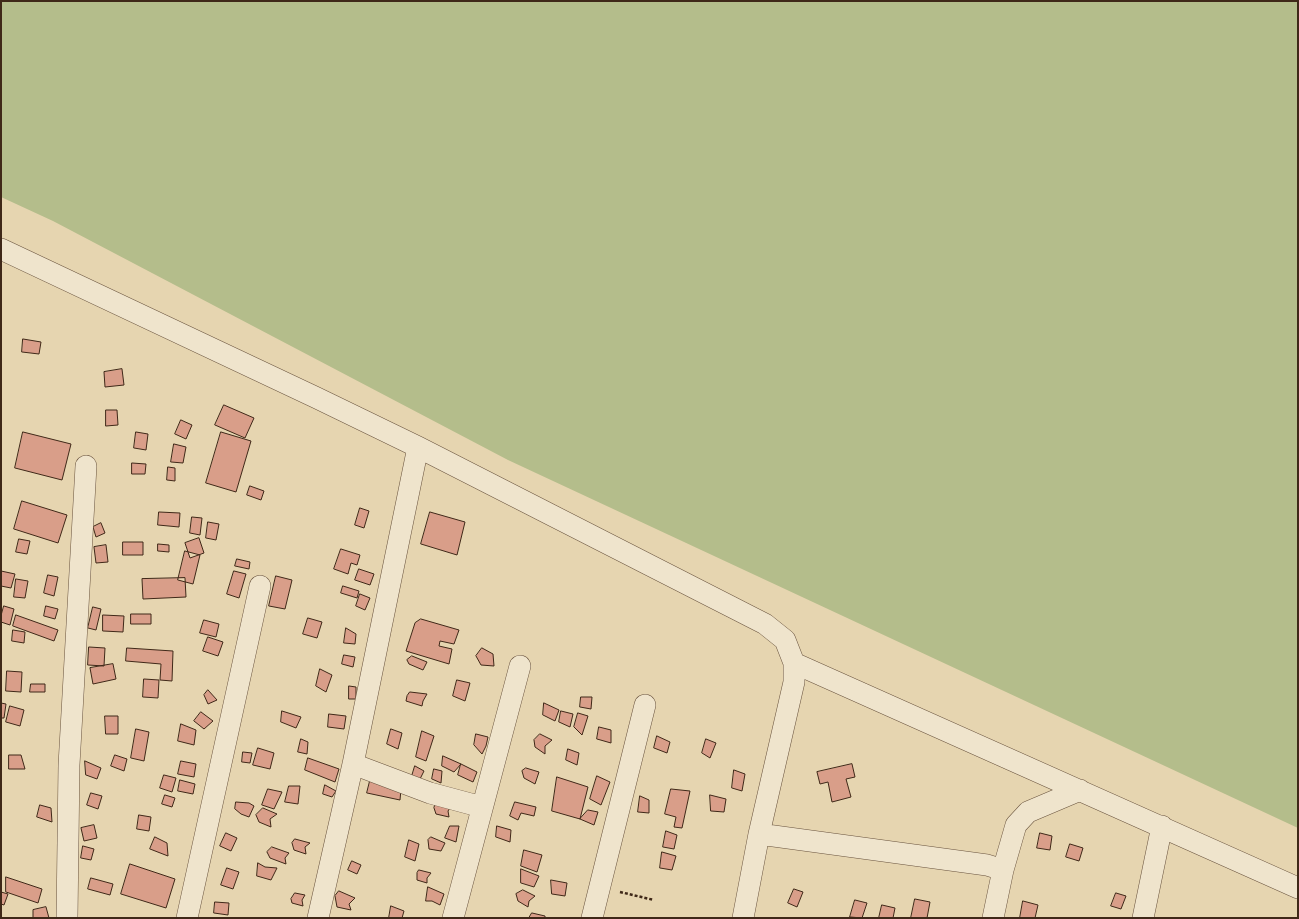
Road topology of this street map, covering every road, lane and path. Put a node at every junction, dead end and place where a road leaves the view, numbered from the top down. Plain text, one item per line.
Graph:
1 (1, 249) edge
2 (418, 447) junction
3 (86, 466) dead end
4 (260, 586) dead end
5 (794, 663) junction
6 (520, 666) dead end
7 (645, 705) dead end
8 (353, 764) junction
9 (1080, 790) junction
10 (482, 808) junction
11 (1162, 826) junction
12 (759, 834) junction
13 (1003, 870) junction
14 (600, 888) junction
15 (1298, 888) edge
16 (654, 900) dead end
17 (67, 918) edge
18 (187, 918) edge
19 (318, 918) edge
20 (453, 918) edge
21 (592, 918) edge
22 (742, 918) edge
23 (993, 918) edge
24 (1143, 918) edge

1 - 2 street
2 - 5 street
2 - 8 street
3 - 17 street
4 - 18 street
5 - 9 street
5 - 12 street
6 - 10 street
7 - 14 street
8 - 10 street
8 - 19 street
9 - 11 street
9 - 13 street
10 - 20 street
11 - 15 street
11 - 24 street
12 - 13 street
12 - 22 street
13 - 23 street
14 - 16 path
14 - 21 street

